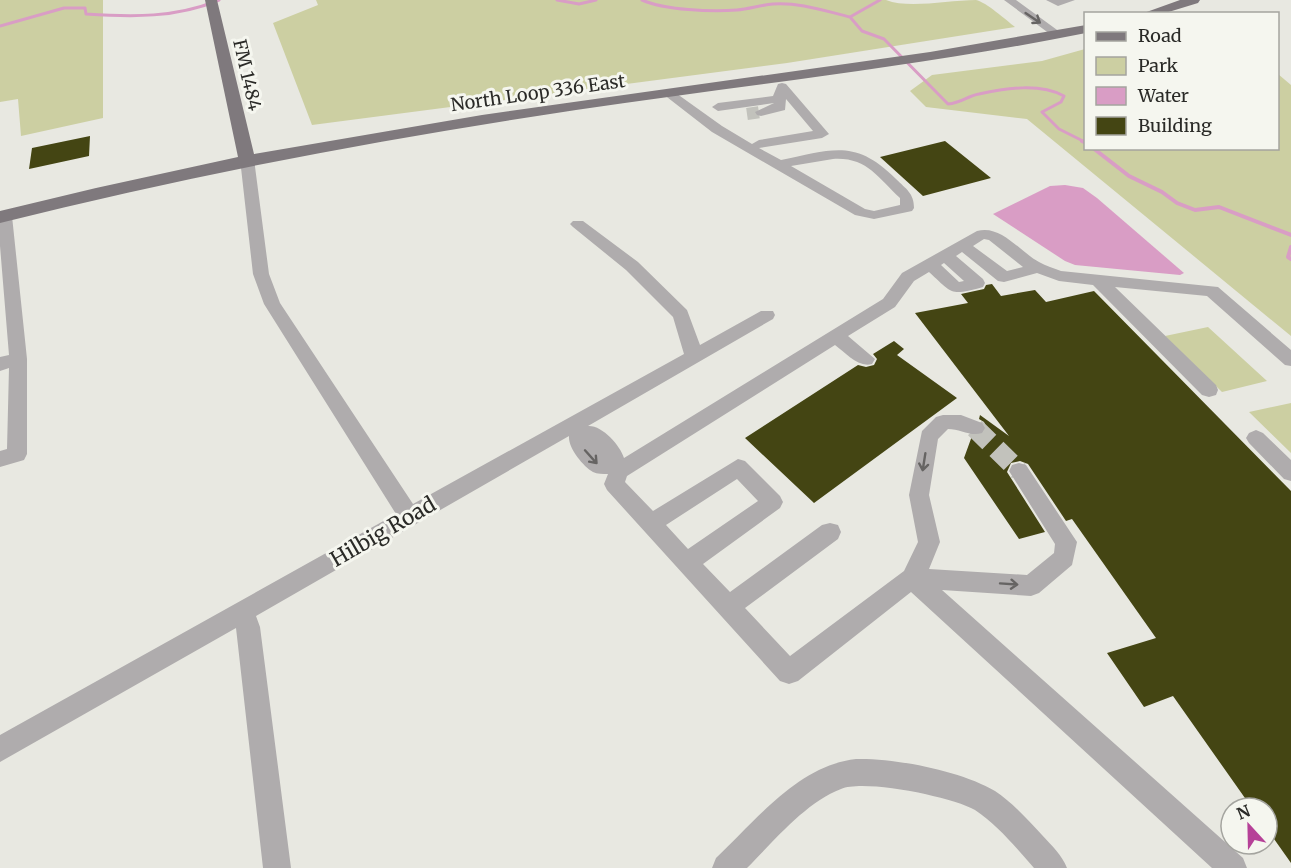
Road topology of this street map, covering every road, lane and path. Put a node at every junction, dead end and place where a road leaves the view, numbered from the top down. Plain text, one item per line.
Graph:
1 (211, 0) edge
2 (1009, 0) edge
3 (1026, 0) edge
4 (1052, 0) edge
5 (1070, 0) edge
6 (1194, 0) edge
7 (1154, 12) edge
8 (1082, 30) edge
9 (1058, 35) junction
10 (778, 88) junction
11 (703, 89) junction
12 (669, 94) junction
13 (718, 107) junction
14 (761, 112) tunnel mouth
15 (747, 114) tunnel mouth
16 (759, 144) dead end
17 (247, 159) junction
18 (779, 165) junction
19 (3, 217) edge
20 (578, 224) dead end
21 (962, 246) junction
22 (1038, 268) junction
23 (1098, 280) junction
24 (767, 315) dead end
25 (836, 336) junction
26 (693, 356) junction
27 (18, 359) junction
28 (866, 359) dead end
29 (1291, 360) edge
30 (0, 364) edge
31 (1209, 390) dead end
32 (975, 428) tunnel mouth
33 (575, 430) junction
34 (1256, 438) dead end
35 (0, 459) edge
36 (617, 468) junction
37 (1019, 471) tunnel mouth
38 (1291, 473) edge
39 (410, 517) junction
40 (651, 524) junction
41 (830, 532) dead end
42 (687, 562) junction
43 (912, 578) junction
44 (729, 608) junction
45 (243, 612) junction
46 (0, 749) edge
47 (277, 868) edge
48 (726, 868) edge
49 (1053, 868) edge
50 (1233, 868) edge

1 - 17 main road, FM 1484 / FM 1484
2 -> 9 street
3 - 8 street
4 - 5 street
6 - 7 main road
8 - 9 main road, North Loop 336 East
9 - 10 main road, North Loop 336 East
10 - 11 main road, North Loop 336 East
10 - 13 street
10 - 14 street
10 - 16 street
11 - 12 main road, North Loop 336 East
11 - 13 street
12 - 17 main road, North Loop 336 East
12 - 18 street
13 - 15 street
17 - 19 main road, North Loop 336 East
17 - 39 street
18 - 18 street
19 - 27 street
20 - 26 street
21 - 22 street
21 - 22 street
21 - 25 street
22 - 23 street
23 - 29 street
23 - 31 street
24 - 26 street, Hilbig Road
25 - 28 street
25 - 36 street
26 - 33 street, Hilbig Road
27 - 30 street
27 - 35 street
32 -> 43 street
33 - 36 street
33 - 39 street, Hilbig Road
34 - 38 street
36 - 40 street
43 -> 37 street
39 - 45 street, Hilbig Road
40 - 42 street
40 - 42 street
41 - 44 street
42 - 44 street
43 - 44 street
43 - 50 street
45 - 46 street, Hilbig Road
45 - 47 street
48 - 49 street

